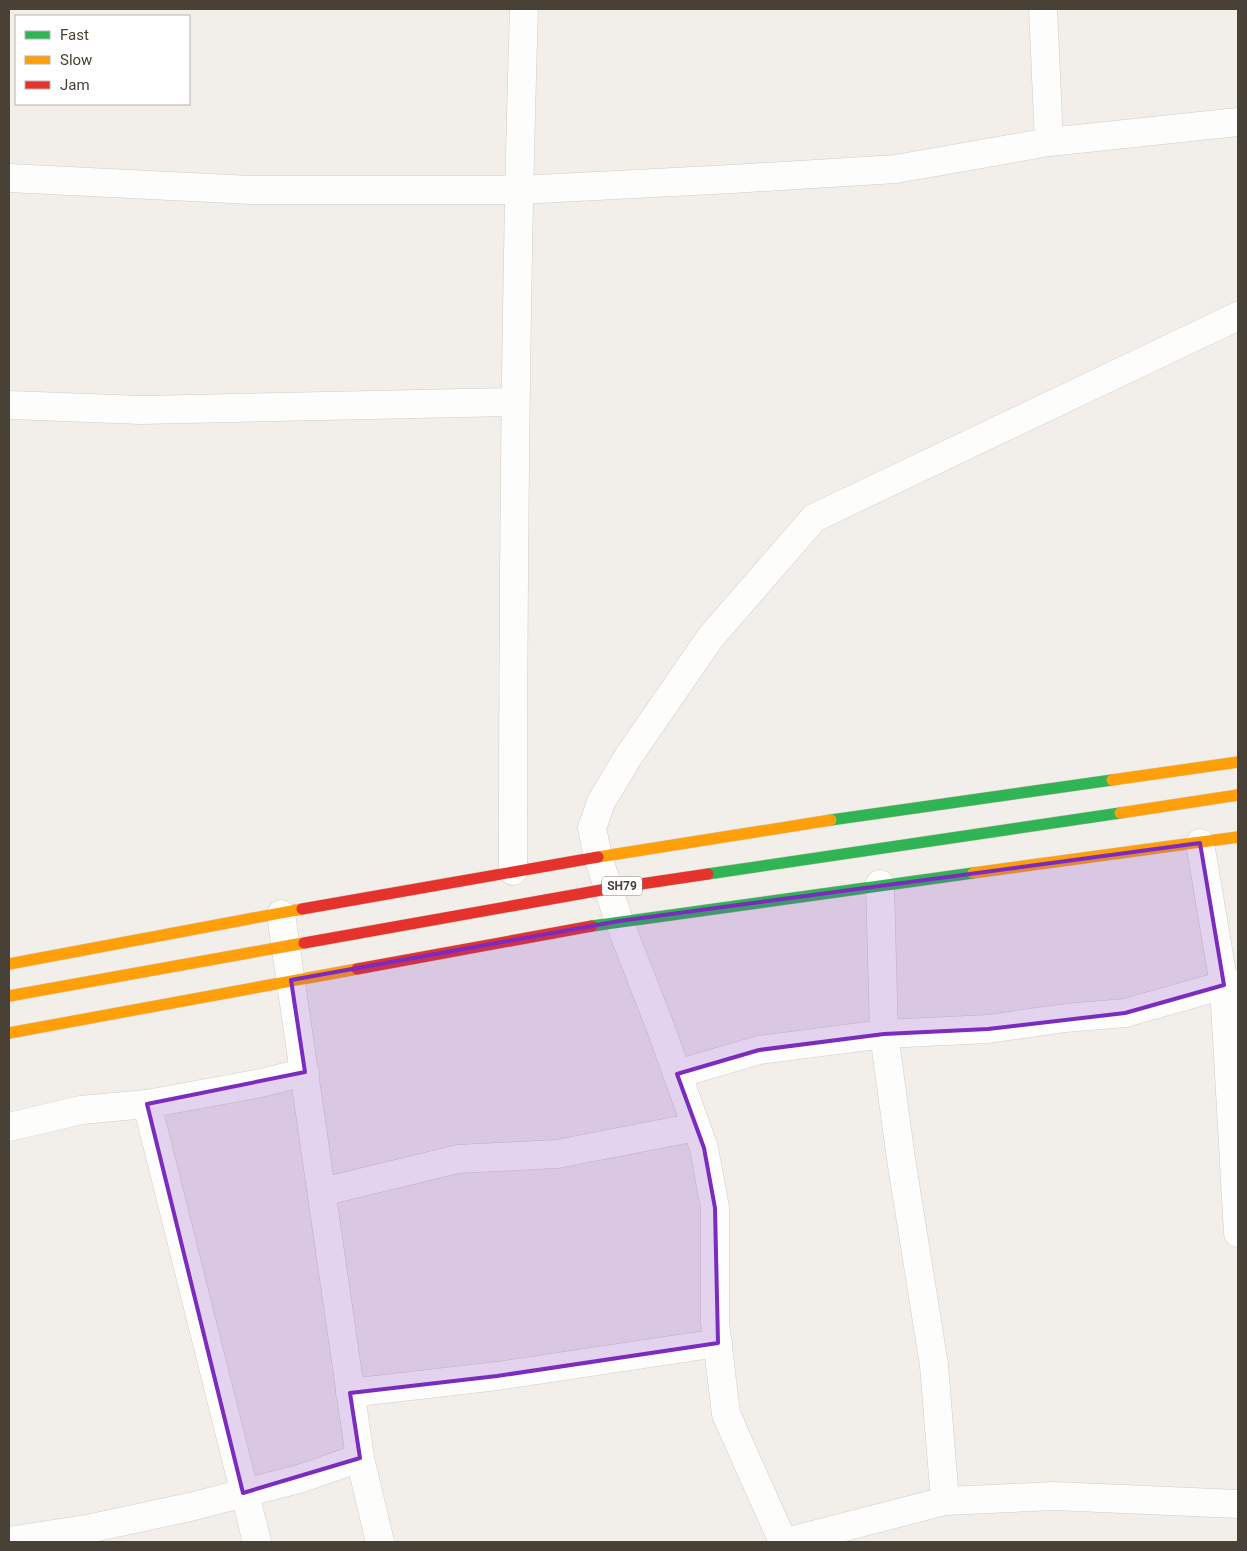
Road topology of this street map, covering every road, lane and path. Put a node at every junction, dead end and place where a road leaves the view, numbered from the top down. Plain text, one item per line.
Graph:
1 (524, 9) edge
2 (1043, 9) edge
3 (1238, 122) edge
4 (1049, 142) junction
5 (9, 178) edge
6 (518, 190) junction
7 (1238, 316) edge
8 (516, 402) junction
9 (9, 405) edge
10 (1238, 762) edge
11 (1238, 795) edge
12 (1238, 837) edge
13 (1200, 843) junction
14 (598, 857) junction
15 (513, 871) junction
16 (880, 884) junction
17 (281, 914) junction
18 (619, 921) junction
19 (9, 964) edge
20 (291, 980) junction
21 (1231, 985) edge
22 (9, 996) edge
23 (9, 1033) edge
24 (884, 1034) junction
25 (305, 1072) junction
26 (677, 1074) junction
27 (146, 1104) junction
28 (9, 1127) edge
29 (696, 1127) junction
30 (322, 1192) junction
31 (1238, 1233) edge
32 (718, 1343) junction
33 (350, 1393) junction
34 (360, 1458) junction
35 (243, 1493) junction
36 (945, 1501) junction
37 (1238, 1504) edge
38 (9, 1541) edge
39 (257, 1542) edge
40 (380, 1542) edge
41 (785, 1542) edge

1 - 6 street
2 - 4 street
3 - 4 street
4 - 6 street
5 - 6 street
6 - 8 street
7 - 14 street
8 - 9 street
8 - 15 street
10 - 14 main road
11 - 22 main road, SH79, bridge
12 - 13 main road
13 - 16 main road
13 - 21 street
14 - 15 main road
14 - 18 street
15 - 17 main road
16 - 18 main road
16 - 24 street
17 - 19 main road
17 - 20 street
18 - 20 main road
18 - 26 street
20 - 23 main road
20 - 25 street
21 - 24 street
21 - 31 street
24 - 26 street
24 - 36 street
25 - 27 street
25 - 30 street
26 - 29 street
27 - 28 street
27 - 35 street
29 - 30 street
29 - 32 street
30 - 33 street
32 - 33 street
32 - 41 street
33 - 34 street
34 - 35 street
34 - 40 street
35 - 38 street
35 - 39 street
36 - 37 street
36 - 41 street

